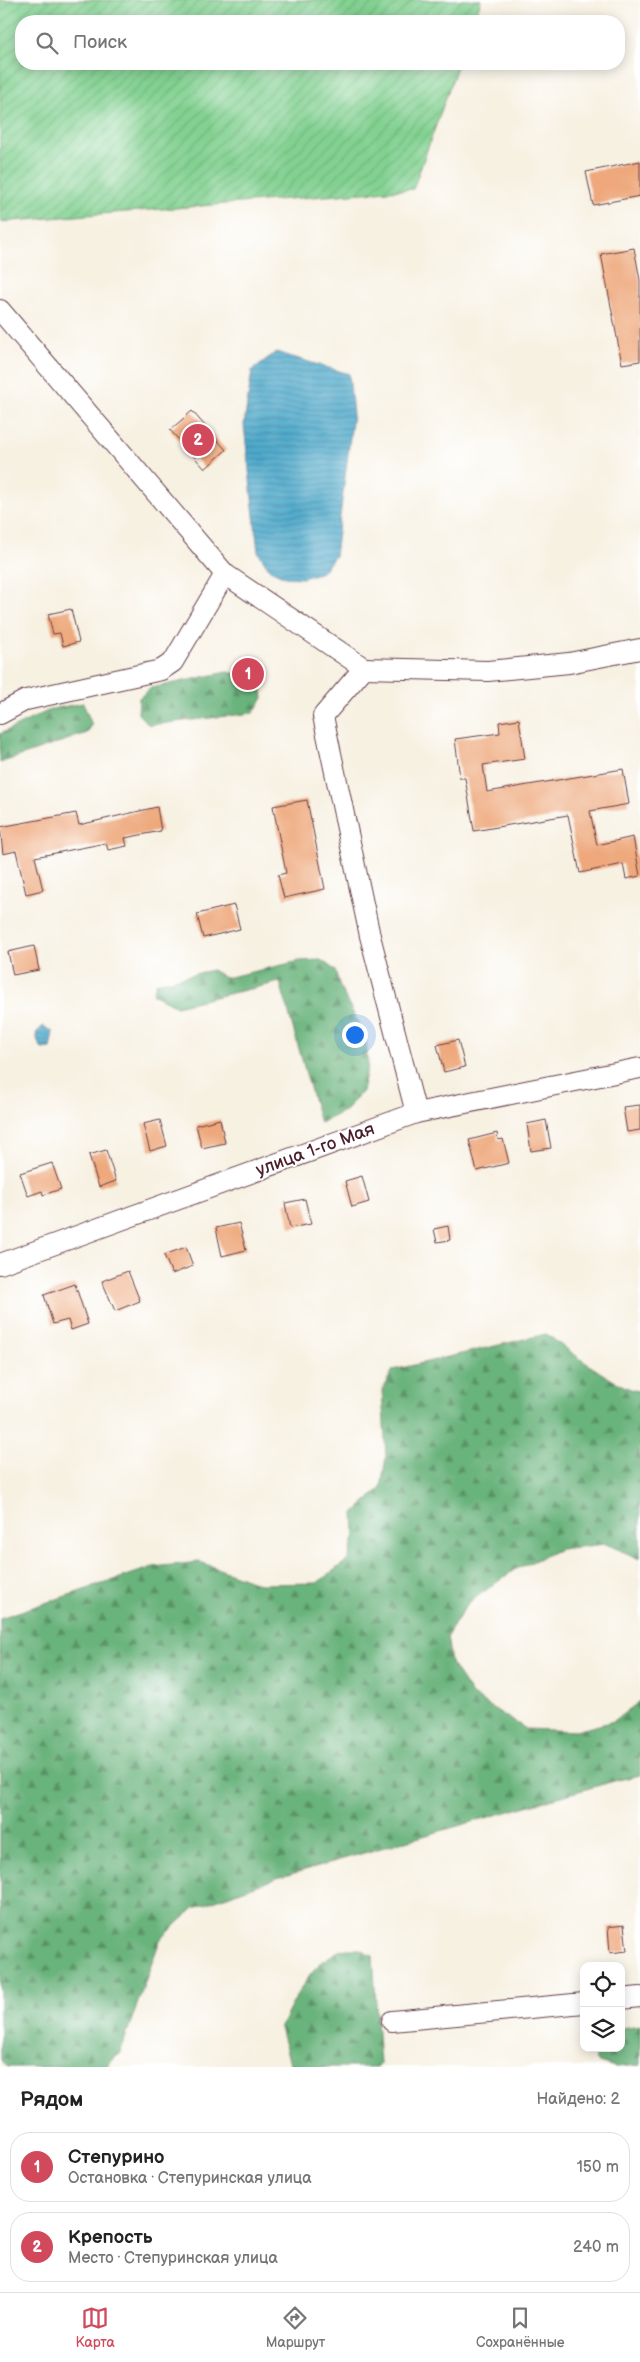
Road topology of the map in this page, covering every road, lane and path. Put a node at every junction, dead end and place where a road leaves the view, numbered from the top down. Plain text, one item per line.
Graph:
1 (0, 310) edge
2 (225, 574) junction
3 (640, 649) edge
4 (364, 668) junction
5 (0, 714) edge
6 (640, 1068) edge
7 (416, 1113) junction
8 (0, 1264) edge
9 (640, 1997) edge
10 (625, 1999) edge
11 (580, 2003) edge
12 (392, 2021) dead end

1 - 2 street
2 - 4 street
2 - 5 street
3 - 4 street
4 - 7 street
6 - 7 street, улица 1-го Мая
7 - 8 street, улица 1-го Мая
9 - 10 street
11 - 12 street

